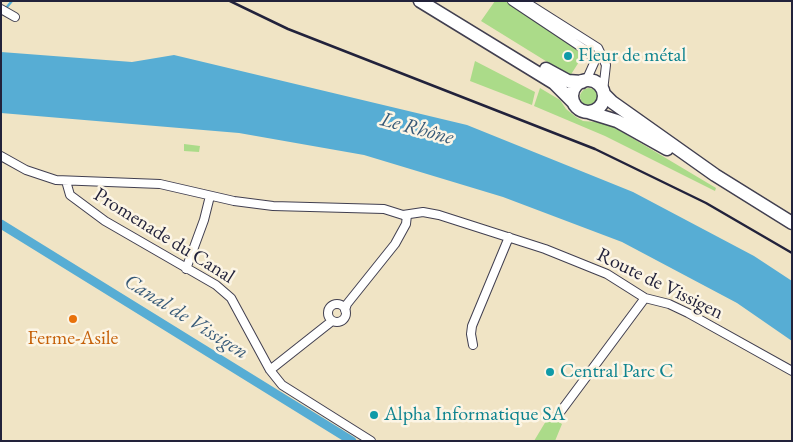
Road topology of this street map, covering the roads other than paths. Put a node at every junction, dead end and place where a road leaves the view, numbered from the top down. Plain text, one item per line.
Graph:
1 (420, 1) edge
2 (435, 1) edge
3 (512, 1) edge
4 (524, 1) edge
5 (584, 81) junction
6 (604, 92) junction
7 (574, 103) junction
8 (588, 112) junction
9 (1, 156) edge
10 (715, 175) junction
11 (66, 181) junction
12 (210, 196) junction
13 (407, 215) junction
14 (792, 223) edge
15 (509, 237) junction
16 (186, 269) junction
17 (645, 298) junction
18 (345, 310) junction
19 (332, 321) junction
20 (473, 346) dead end
21 (270, 370) junction
22 (792, 371) edge
23 (558, 415) dead end
24 (371, 441) edge

1 - 7 main road
2 - 5 main road
3 - 5 street
4 - 6 street
5 - 6 main road
5 - 7 main road
6 - 8 main road
6 - 10 main road
7 - 8 main road
8 - 10 main road
9 - 11 street, Route de Vissigen
10 - 14 main road
11 - 12 street, Route de Vissigen
11 - 16 street, Promenade du Canal
12 - 13 street, Route de Vissigen
12 - 16 street
13 - 15 street, Route de Vissigen
13 - 18 street
15 - 17 street, Route de Vissigen
15 - 20 street
16 - 21 street, Promenade du Canal
17 - 22 street, Route de Vissigen
17 - 23 street
18 - 19 street
18 - 19 street
19 - 21 street
21 - 24 street, Promenade du Canal

